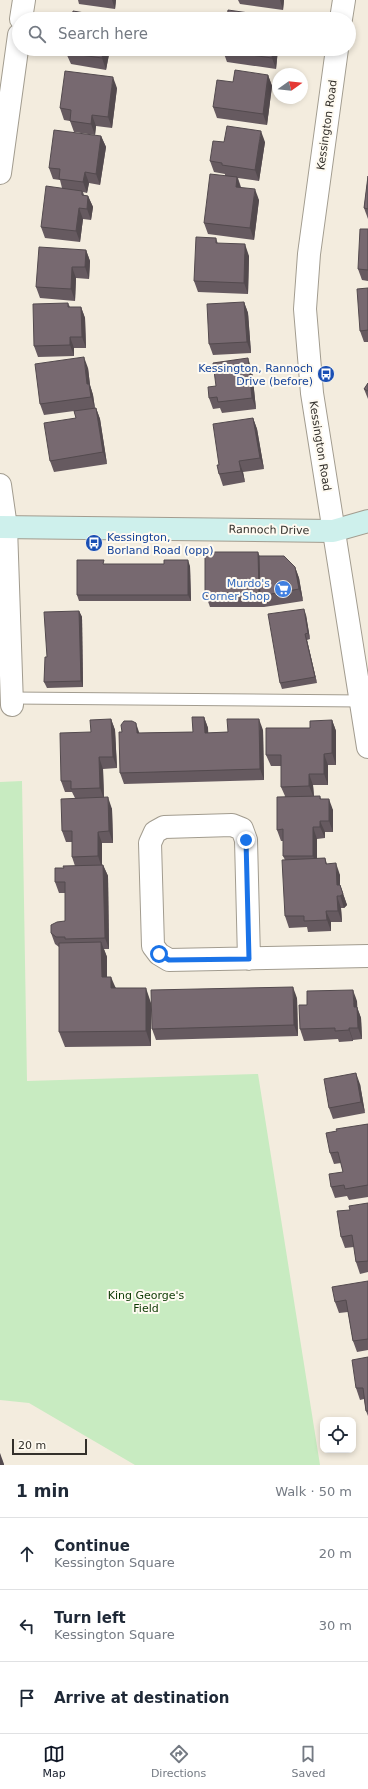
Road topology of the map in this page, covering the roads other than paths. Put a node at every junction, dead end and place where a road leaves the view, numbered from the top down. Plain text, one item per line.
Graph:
1 (24, 0) edge
2 (344, 0) edge
3 (22, 12) edge
4 (342, 12) edge
5 (16, 56) edge
6 (336, 56) edge
7 (0, 173) edge
8 (0, 485) edge
9 (368, 521) edge
10 (3, 526) edge
11 (333, 531) junction
12 (361, 701) junction
13 (12, 702) joint
14 (368, 747) edge
15 (368, 956) edge
16 (249, 959) junction

1 - 3 street
2 - 4 street
5 - 7 street
6 - 11 street, Kessington Road
8 - 10 street
9 - 11 street, Rannoch Drive
10 - 11 street, Rannoch Drive
10 - 13 street
11 - 12 street, Kessington Road
12 - 13 lane
12 - 14 street, Kessington Road
15 - 16 street
16 - 16 street

